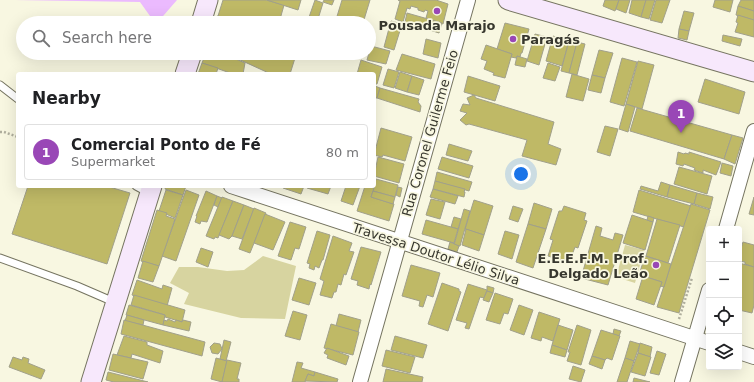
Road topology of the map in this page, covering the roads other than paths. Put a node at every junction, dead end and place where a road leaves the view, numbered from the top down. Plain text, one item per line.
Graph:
1 (208, 0) edge
2 (468, 0) edge
3 (508, 0) edge
4 (203, 16) edge
5 (190, 60) edge
6 (187, 72) edge
7 (754, 72) edge
8 (0, 85) edge
9 (16, 97) edge
10 (754, 131) edge
11 (146, 188) edge
12 (237, 188) edge
13 (727, 226) edge
14 (399, 242) junction
15 (0, 258) edge
16 (707, 298) edge
17 (116, 303) junction
18 (695, 338) junction
19 (706, 342) edge
20 (742, 353) edge
21 (754, 357) edge
22 (91, 382) edge
23 (360, 382) edge
24 (682, 382) edge

1 - 4 street
2 - 14 street, Rua Coronel Guilerme Feio
3 - 7 street
5 - 6 street
8 - 9 lane
10 - 13 street
11 - 17 street
12 - 14 street, Travessa Doutor Lélio Silva
14 - 18 street, Travessa Doutor Lélio Silva
14 - 23 street, Rua Coronel Guilerme Feio
15 - 17 lane
16 - 18 street
17 - 22 street
18 - 19 street, Travessa Doutor Lélio Silva
18 - 24 street
20 - 21 street

